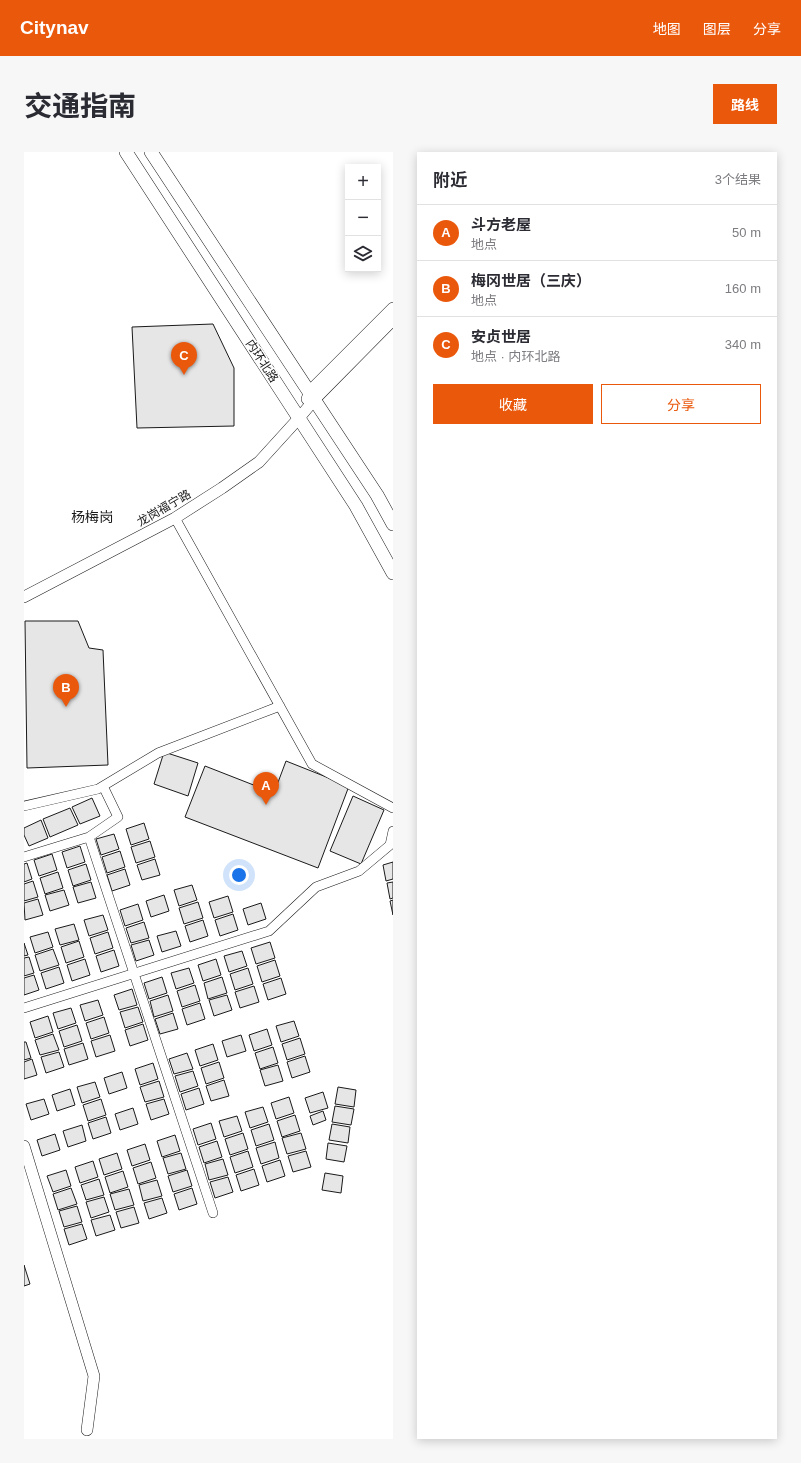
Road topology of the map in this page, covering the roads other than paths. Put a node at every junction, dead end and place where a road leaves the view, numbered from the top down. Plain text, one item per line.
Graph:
1 (126, 152) edge
2 (151, 152) edge
3 (393, 308) edge
4 (393, 320) edge
5 (312, 395) junction
6 (299, 418) junction
7 (175, 518) junction
8 (393, 524) edge
9 (393, 573) edge
10 (24, 597) edge
11 (280, 706) junction
12 (103, 786) junction
13 (24, 806) edge
14 (393, 808) edge
15 (393, 831) edge
16 (89, 837) junction
17 (24, 857) edge
18 (134, 974) junction
19 (24, 1008) edge
20 (24, 1146) edge
21 (214, 1213) dead end
22 (87, 1430) dead end

1 - 6 main road, 内环北路
2 - 5 main road, 内环北路
3 - 5 street, 龙岗福宁路
4 - 5 street, 龙岗福宁路
5 - 6 street, 龙岗福宁路
5 - 8 main road, 内环北路
6 - 7 street, 龙岗福宁路
6 - 9 main road, 内环北路
7 - 10 street, 龙岗福宁路
7 - 11 street
11 - 12 street
11 - 14 street
12 - 13 street
12 - 16 street
15 - 18 street
16 - 17 street
16 - 18 street
18 - 19 street
18 - 21 street
20 - 22 street

